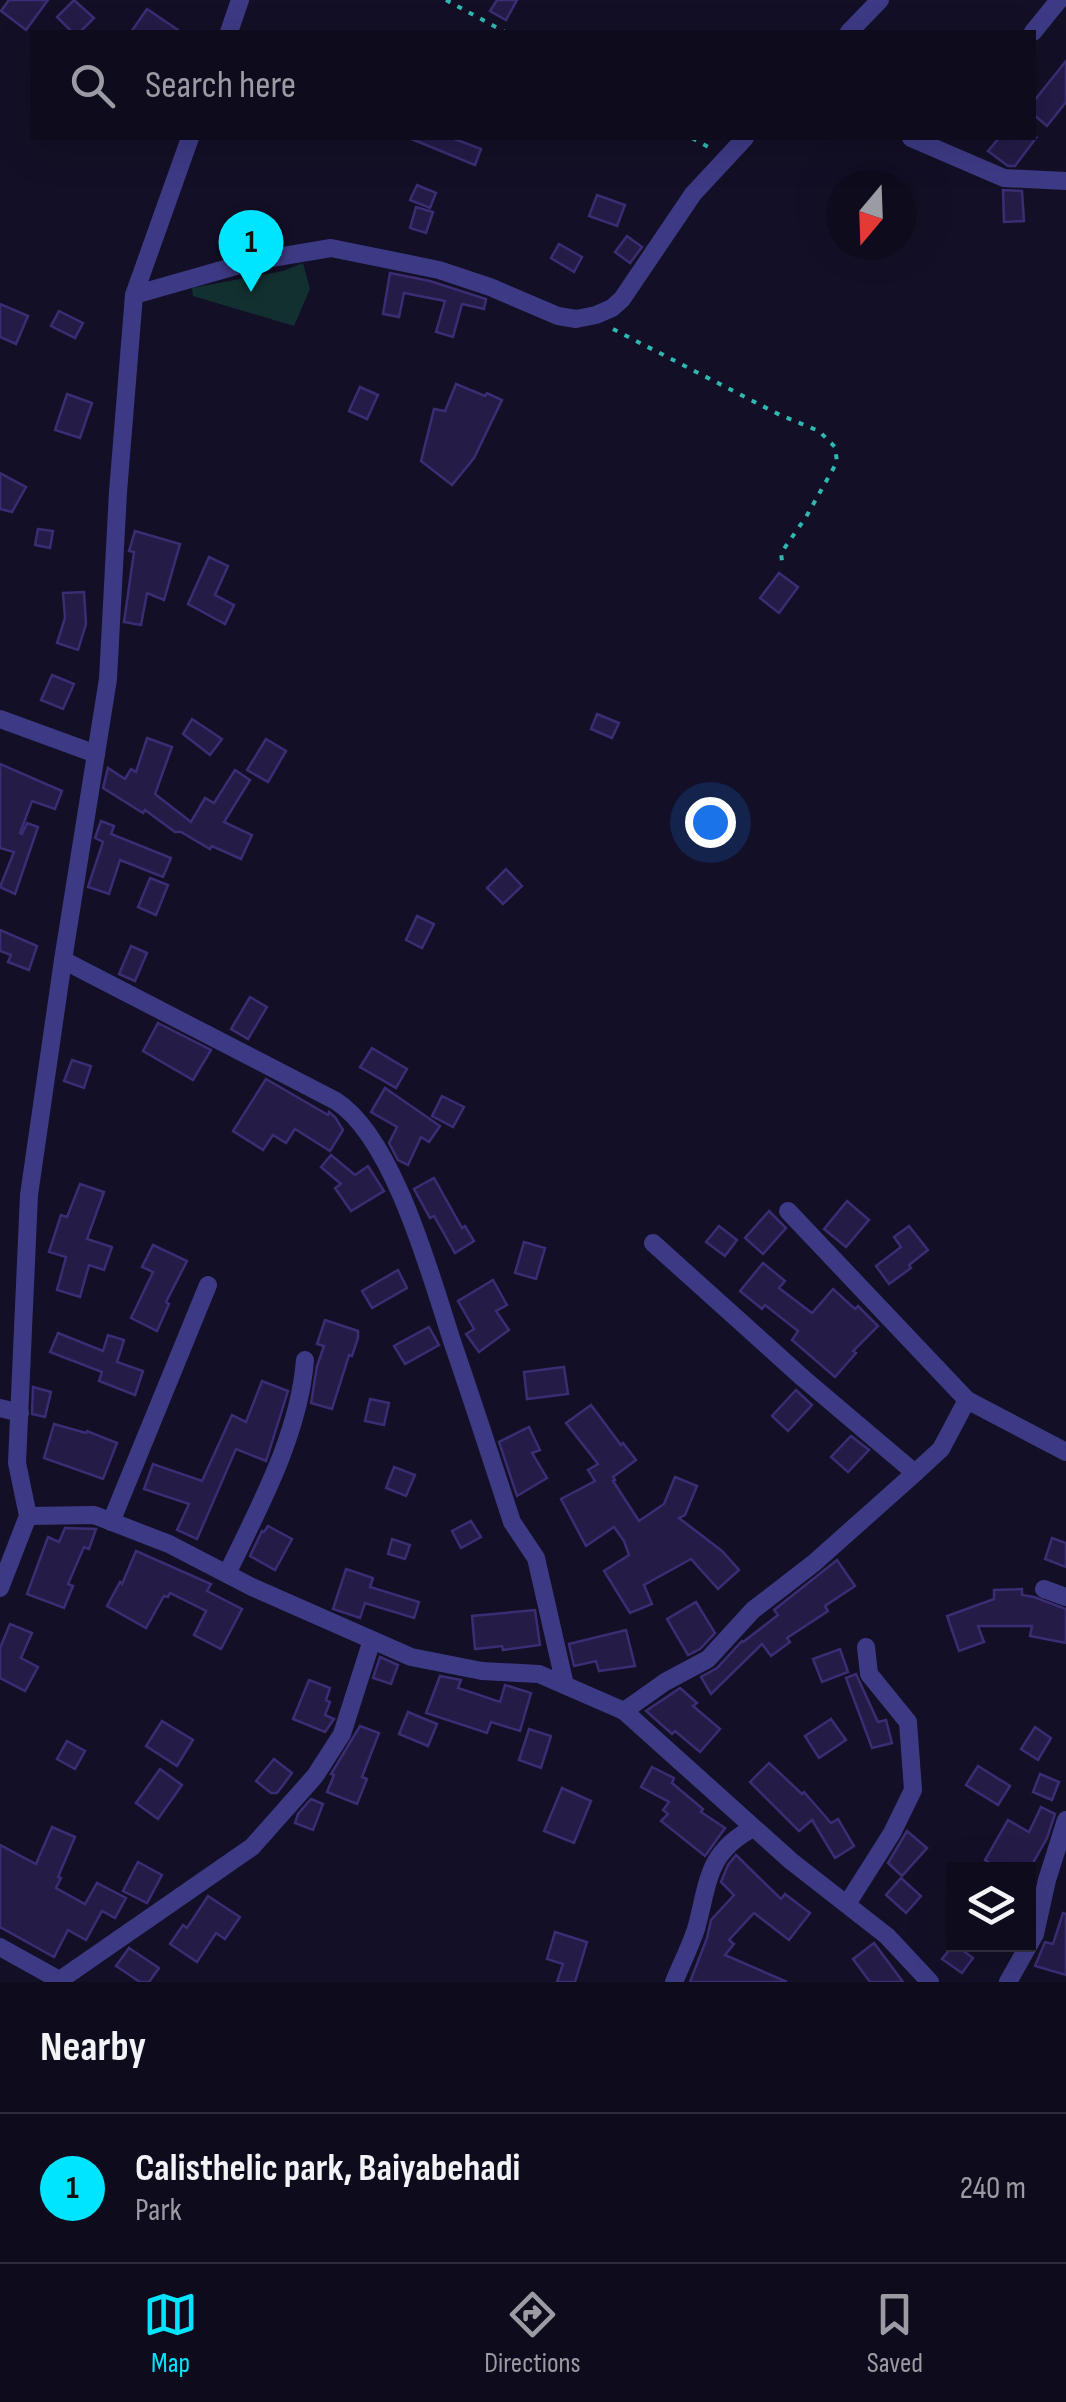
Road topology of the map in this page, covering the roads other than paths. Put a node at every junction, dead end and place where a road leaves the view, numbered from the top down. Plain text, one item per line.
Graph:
1 (240, 0) edge
2 (880, 0) edge
3 (1059, 0) edge
4 (229, 30) edge
5 (850, 30) edge
6 (1035, 30) edge
7 (189, 140) edge
8 (744, 140) edge
9 (941, 142) edge
10 (1066, 181) edge
11 (134, 296) junction
12 (0, 719) edge
13 (96, 754) junction
14 (63, 960) junction
15 (788, 1211) dead end
16 (653, 1243) dead end
17 (208, 1285) dead end
18 (306, 1360) dead end
19 (967, 1400) junction
20 (0, 1408) edge
21 (20, 1413) junction
22 (1066, 1452) edge
23 (915, 1474) junction
24 (28, 1516) junction
25 (111, 1522) junction
26 (227, 1574) junction
27 (0, 1588) edge
28 (1044, 1589) dead end
29 (1066, 1597) edge
30 (372, 1640) junction
31 (866, 1647) dead end
32 (564, 1686) junction
33 (624, 1711) junction
34 (1066, 1820) edge
35 (753, 1828) junction
36 (847, 1904) junction
37 (0, 1947) edge
38 (61, 1981) edge
39 (674, 1982) edge
40 (930, 1982) edge
41 (1008, 1982) edge

1 - 4 street
2 - 5 street
3 - 6 street
7 - 11 street
8 - 11 street
9 - 10 street
11 - 13 street
12 - 13 street
13 - 14 street
14 - 21 street
14 - 32 street
15 - 19 street
16 - 23 street
17 - 25 street
18 - 26 street
19 - 22 street
19 - 23 street
20 - 21 street
21 - 24 street
23 - 33 street
24 - 25 street
24 - 27 street
25 - 26 street
26 - 30 street
28 - 29 street
30 - 32 street
30 - 38 street
31 - 36 street
32 - 33 street
33 - 35 street
34 - 41 street
35 - 36 street
35 - 39 street
36 - 40 street
37 - 38 street

